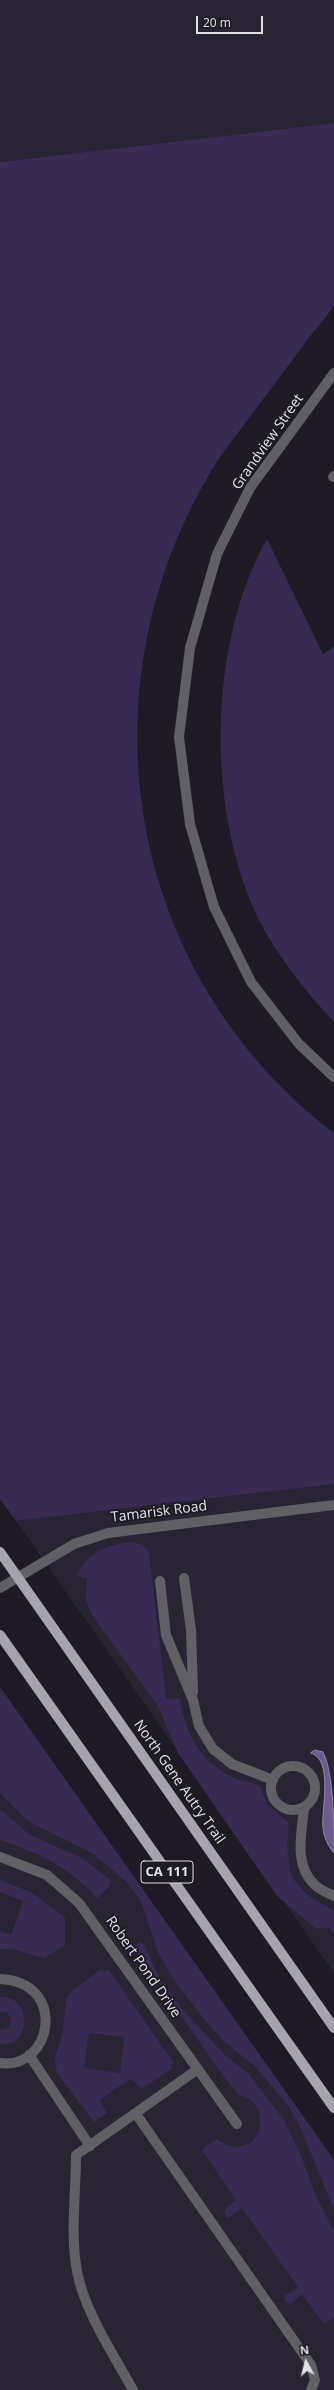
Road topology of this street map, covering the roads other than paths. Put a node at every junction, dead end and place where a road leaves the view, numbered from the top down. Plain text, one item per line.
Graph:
1 (334, 373) edge
2 (334, 1078) edge
3 (334, 1505) edge
4 (0, 1552) edge
5 (18, 1578) junction
6 (184, 1578) dead end
7 (160, 1581) dead end
8 (0, 1588) edge
9 (0, 1636) edge
10 (193, 1700) junction
11 (273, 1780) junction
12 (304, 1807) junction
13 (0, 1857) edge
14 (334, 1896) edge
15 (0, 1980) edge
16 (334, 2028) edge
17 (29, 2055) junction
18 (0, 2064) edge
19 (198, 2069) junction
20 (334, 2108) edge
21 (136, 2114) junction
22 (238, 2124) dead end
23 (90, 2146) junction
24 (133, 2390) edge
25 (311, 2390) edge

1 - 2 street, Grandview Street
3 - 5 street, Tamarisk Road
4 - 5 main road, North Gene Autry Trail / CA 111
5 - 8 street, Tamarisk Road
5 - 16 main road, North Gene Autry Trail / CA 111
6 - 10 street
7 - 10 street
9 - 20 main road, CA 111
10 - 11 street
11 - 12 street
11 - 12 street
12 - 14 street
13 - 19 street, Robert Pond Drive
15 - 17 street
17 - 18 street
17 - 23 street
19 - 21 street
19 - 22 street, Robert Pond Drive
21 - 23 street
21 - 25 street
23 - 24 street

